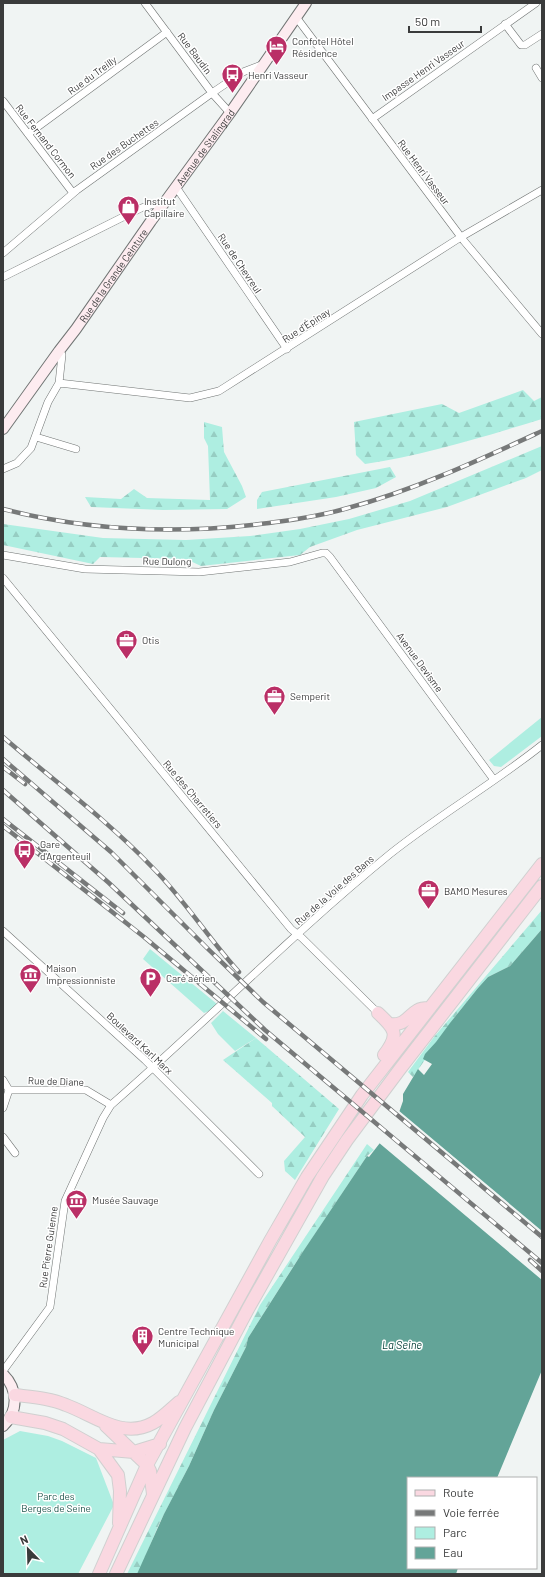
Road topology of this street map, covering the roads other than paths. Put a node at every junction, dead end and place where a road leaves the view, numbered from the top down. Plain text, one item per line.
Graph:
1 (145, 3) edge
2 (306, 3) edge
3 (536, 3) edge
4 (539, 3) edge
5 (542, 7) edge
6 (296, 17) junction
7 (505, 24) junction
8 (167, 32) junction
9 (542, 34) edge
10 (264, 64) junction
11 (536, 68) dead end
12 (542, 78) edge
13 (212, 93) junction
14 (3, 101) edge
15 (230, 113) junction
16 (372, 119) junction
17 (28, 134) junction
18 (176, 188) junction
19 (542, 190) edge
20 (73, 193) junction
21 (164, 203) junction
22 (461, 237) junction
23 (3, 253) edge
24 (3, 277) edge
25 (76, 329) junction
26 (542, 334) edge
27 (287, 349) junction
28 (62, 354) junction
29 (59, 383) junction
30 (3, 429) edge
31 (36, 437) junction
32 (3, 438) edge
33 (76, 449) dead end
34 (3, 469) edge
35 (3, 555) edge
36 (330, 557) joint
37 (3, 578) edge
38 (542, 745) edge
39 (494, 780) junction
40 (542, 864) edge
41 (542, 886) edge
42 (3, 931) edge
43 (298, 934) junction
44 (430, 1008) junction
45 (378, 1012) joint
46 (389, 1024) junction
47 (154, 1068) junction
48 (3, 1080) edge
49 (9, 1090) junction
50 (362, 1095) junction
51 (111, 1105) junction
52 (3, 1108) edge
53 (3, 1137) edge
54 (15, 1153) dead end
55 (259, 1174) dead end
56 (3, 1371) edge
57 (3, 1374) edge
58 (15, 1395) junction
59 (183, 1399) junction
60 (11, 1416) junction
61 (103, 1423) junction
62 (3, 1426) edge
63 (185, 1428) junction
64 (158, 1445) junction
65 (99, 1449) junction
66 (134, 1452) junction
67 (147, 1465) junction
68 (153, 1494) junction
69 (119, 1527) junction
70 (99, 1574) edge
71 (116, 1574) edge

1 - 8 street, Rue Baudin
2 - 6 main road, Avenue de Stalingrad
3 - 7 street, Impasse Henri Vasseur
4 - 5 street
6 - 10 main road, Avenue de Stalingrad
6 - 16 street, Rue Henri Vasseur
7 - 9 street
7 - 16 street, Impasse Henri Vasseur
8 - 13 street, Rue Baudin
8 - 17 street, Rue du Treilly
10 - 13 street, Rue des Buchettes
10 - 15 main road, Avenue de Stalingrad
11 - 12 street
13 - 15 street, Rue Baudin
13 - 20 street, Rue des Buchettes
14 - 17 street, Rue Fernand Cormon
15 - 18 main road, Avenue de Stalingrad
16 - 22 street, Rue Henri Vasseur
17 - 20 street, Rue Fernand Cormon
18 - 21 main road, Avenue de Stalingrad
18 - 27 street, Rue de Chevreul
19 - 22 street, Rue d'Épinay
20 - 23 street, Rue des Buchettes
21 - 24 street
21 - 25 main road, Rue de la Grande Ceinture
22 - 26 street, Rue Henri Vasseur
22 - 27 street, Rue d'Épinay
25 - 28 main road, Rue de la Grande Ceinture
25 - 30 main road, Rue de la Grande Ceinture
27 - 29 street, Rue d'Épinay
28 - 29 street, Rue de la Grande Ceinture
28 - 32 main road, Rue de la Grande Ceinture
29 - 31 street, Rue de la Grande Ceinture
31 - 33 street
31 - 34 street, Rue de la Grande Ceinture
35 - 36 street, Rue Dulong
36 - 39 street, Avenue Devisme
37 - 43 street, Rue des Charretiers
38 - 39 street, Rue de la Voie des Bans
39 - 43 street, Rue de la Voie des Bans
40 - 44 main road
41 - 63 main road
42 - 47 street, Boulevard Karl Marx
43 - 45 street, Rue des Charretiers
43 - 47 street, Rue de la Voie des Bans
44 - 46 main road
44 - 50 main road
45 - 46 main road
46 - 50 main road
47 - 51 street, Rue Pierre Guienne
47 - 55 street, Boulevard Karl Marx
48 - 49 street
49 - 51 street, Rue de Diane
49 - 52 street
50 - 59 main road
51 - 56 street, Rue Pierre Guienne
53 - 54 street
57 - 58 main road
58 - 60 main road
58 - 61 main road
59 - 61 main road
59 - 64 main road
60 - 62 main road
60 - 65 main road
61 - 66 main road
63 - 64 main road
63 - 68 main road
64 - 66 main road
64 - 67 main road
65 - 66 main road
65 - 69 main road
66 - 67 main road
67 - 68 main road
67 - 69 main road
68 - 71 main road
69 - 70 main road

